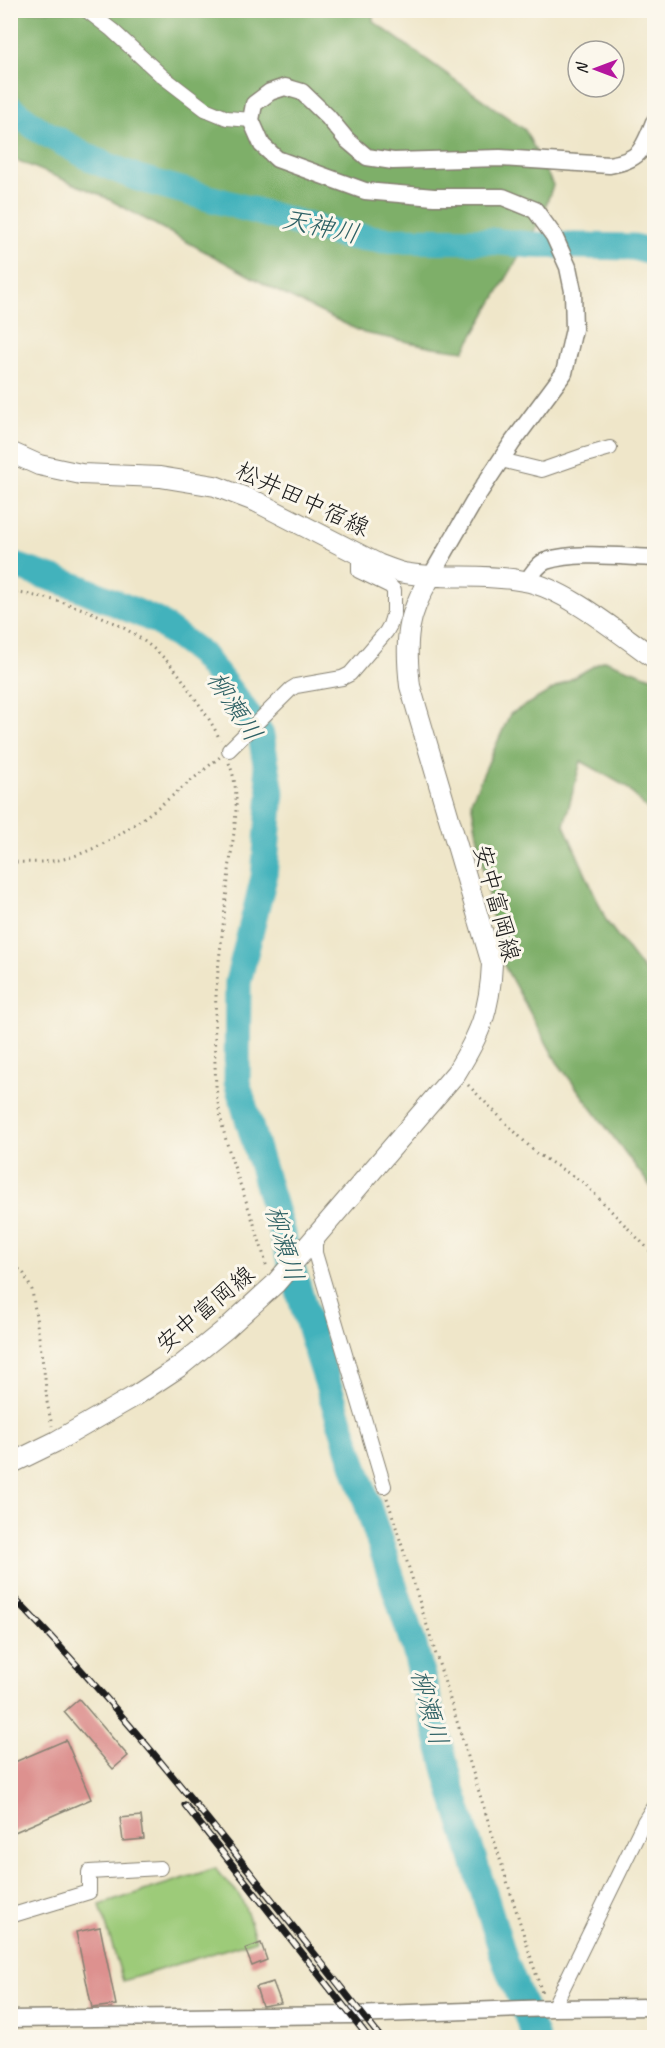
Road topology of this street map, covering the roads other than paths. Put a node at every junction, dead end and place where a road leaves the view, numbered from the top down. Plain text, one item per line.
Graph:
1 (86, 10) edge
2 (251, 120) junction
3 (654, 122) edge
4 (610, 448) dead end
5 (10, 452) edge
6 (501, 460) junction
7 (359, 554) junction
8 (654, 558) edge
9 (431, 576) junction
10 (527, 581) junction
11 (654, 658) edge
12 (227, 752) road end
13 (313, 1241) junction
14 (10, 1464) edge
15 (384, 1486) road end
16 (654, 1806) edge
17 (160, 1868) dead end
18 (10, 1916) edge
19 (654, 2007) edge
20 (548, 2008) junction
21 (10, 2019) edge

1 - 2 street
2 - 3 street
2 - 6 street
4 - 6 street
5 - 7 main road, 松井田中宿線
6 - 9 street
7 - 9 main road, 松井田中宿線
7 - 12 street
8 - 10 street
9 - 10 main road
9 - 13 main road, 安中富岡線
10 - 11 main road
13 - 14 main road, 安中富岡線
13 - 15 street
16 - 20 street
17 - 18 street
19 - 20 street
20 - 21 street

